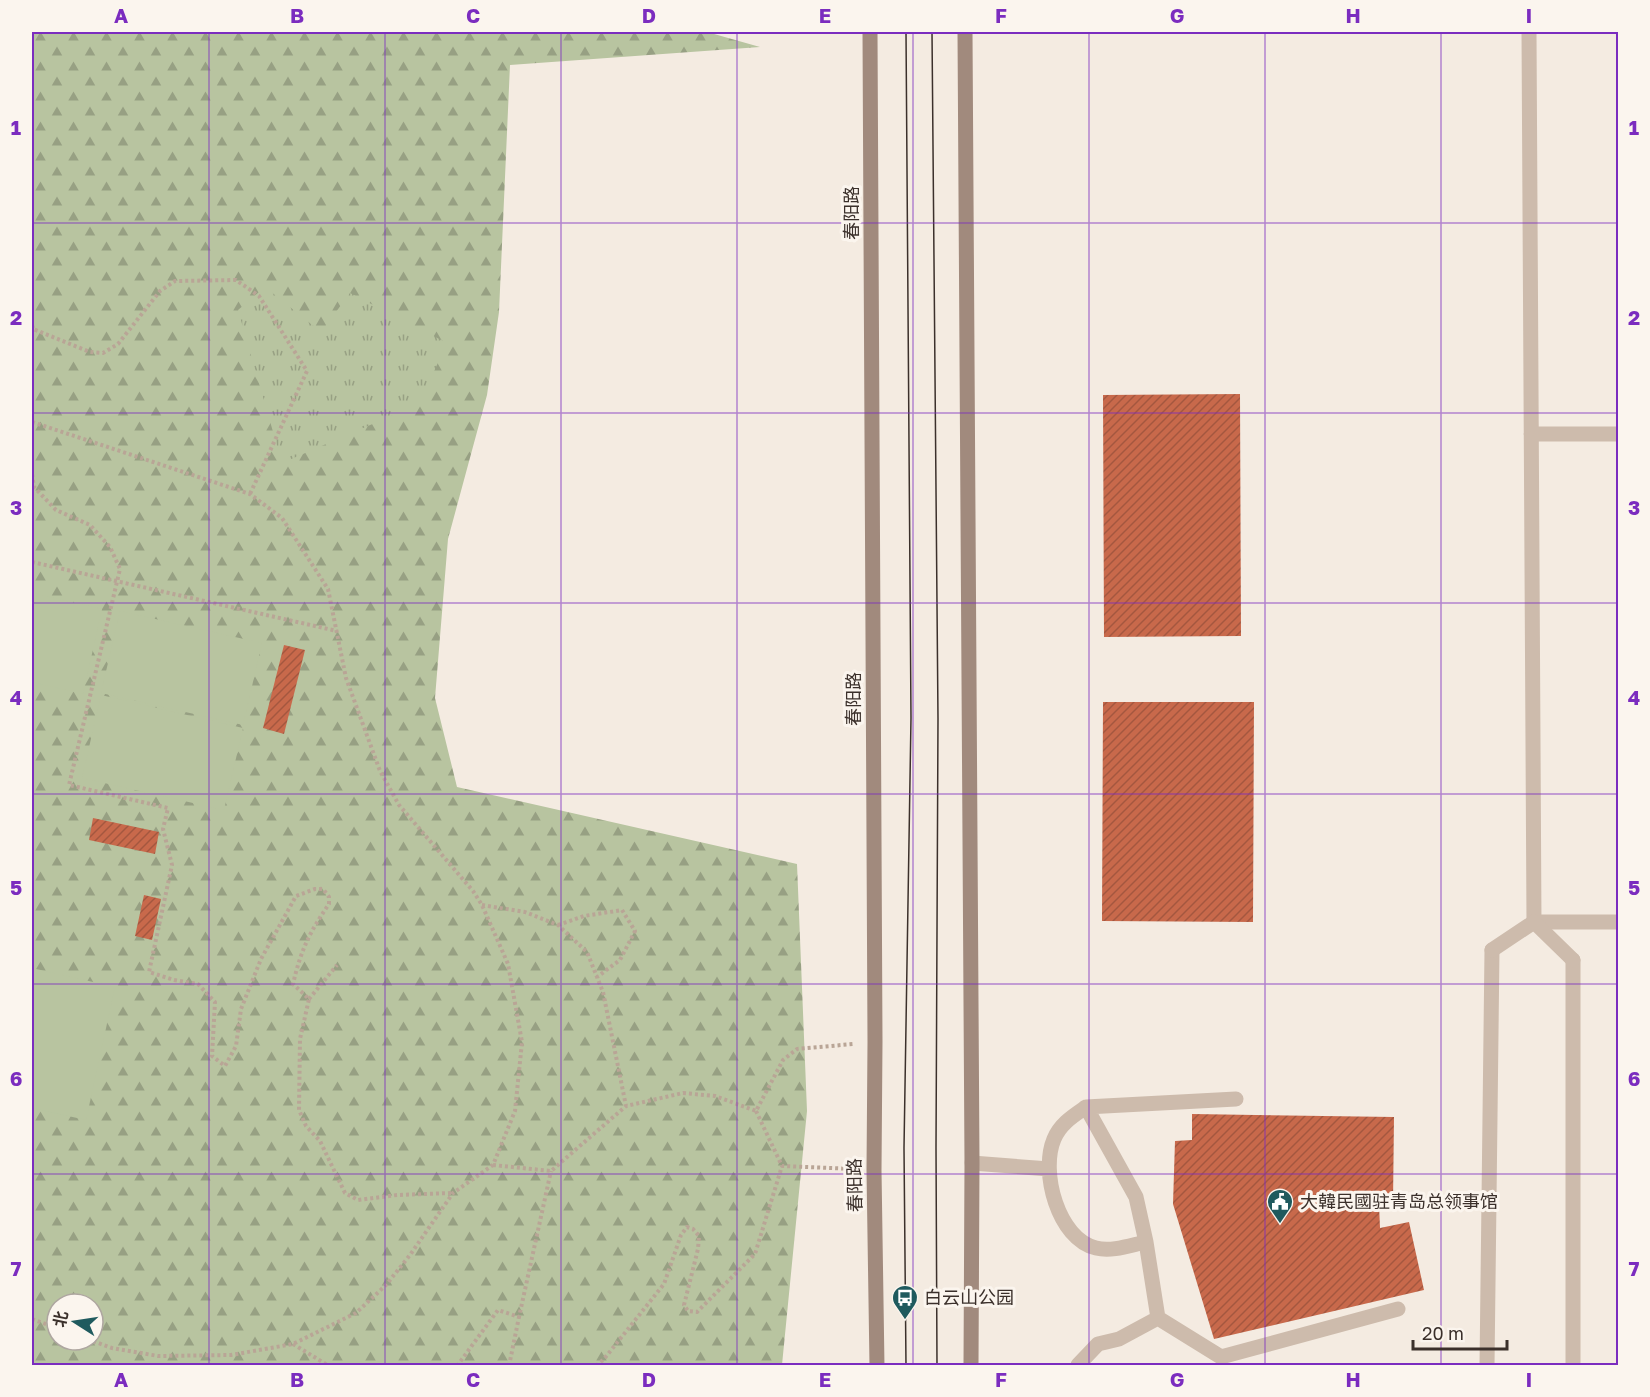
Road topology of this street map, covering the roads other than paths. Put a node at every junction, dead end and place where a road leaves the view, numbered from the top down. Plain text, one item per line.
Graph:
1 (870, 32) edge
2 (965, 32) edge
3 (1529, 32) edge
4 (1531, 434) junction
5 (1618, 434) edge
6 (1534, 922) junction
7 (1618, 922) edge
8 (1236, 1099) dead end
9 (1086, 1107) junction
10 (972, 1163) junction
11 (1048, 1169) junction
12 (1146, 1242) junction
13 (1398, 1309) dead end
14 (1158, 1318) junction
15 (975, 1362) edge
16 (877, 1365) edge
17 (1078, 1365) edge
18 (1487, 1365) edge
19 (1573, 1365) edge

1 - 16 main road, 春阳路
2 - 10 main road
3 - 4 street
4 - 5 street
4 - 6 street
6 - 7 street
6 - 18 street
6 - 19 street
8 - 9 street
9 - 11 street
9 - 12 street
10 - 11 street
10 - 15 main road
11 - 12 street
12 - 14 street
13 - 14 street
14 - 17 street

